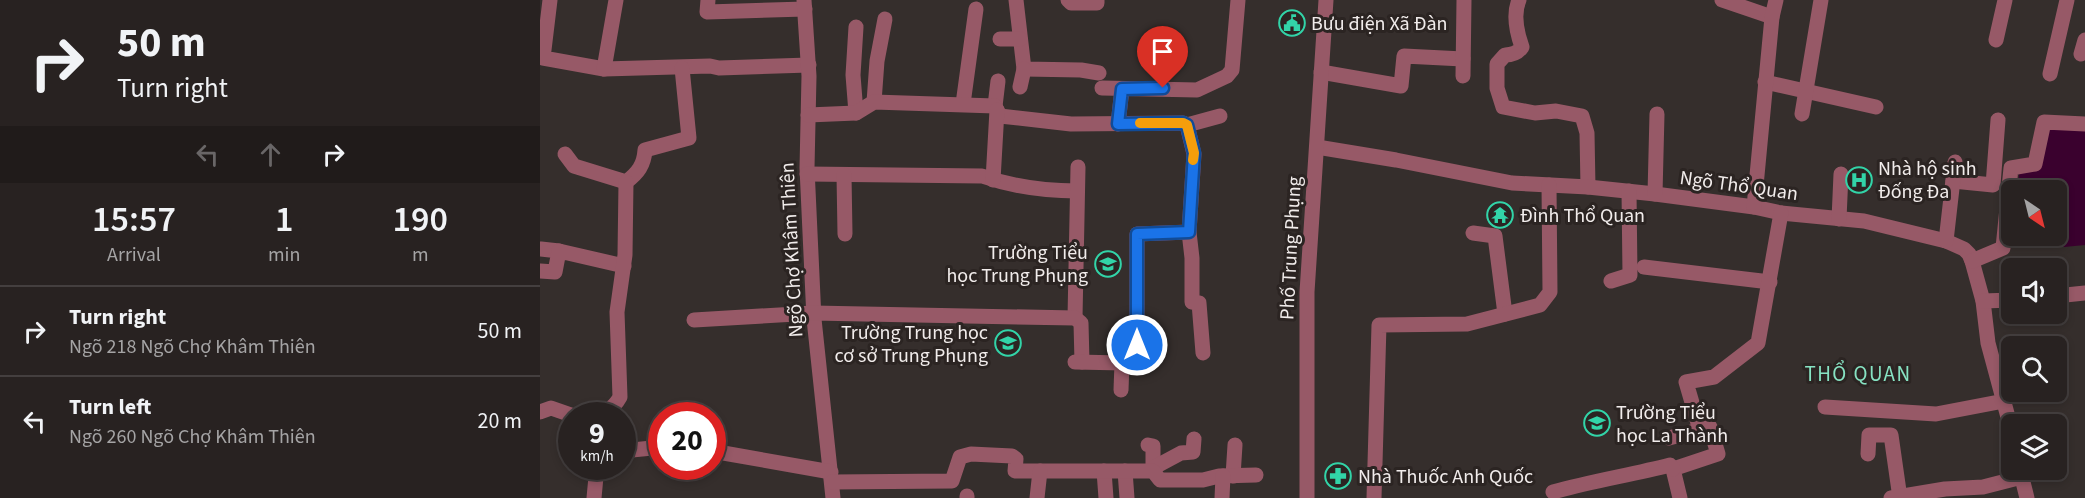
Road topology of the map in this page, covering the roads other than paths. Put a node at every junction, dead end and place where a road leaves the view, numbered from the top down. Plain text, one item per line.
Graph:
1 (550, 0) edge
2 (616, 0) edge
3 (708, 0) edge
4 (1016, 0) edge
5 (1068, 0) edge
6 (1097, 0) edge
7 (1238, 0) edge
8 (1326, 0) edge
9 (1464, 0) edge
10 (1519, 0) edge
11 (1722, 0) edge
12 (1776, 0) edge
13 (1821, 0) edge
14 (2005, 0) edge
15 (2067, 0) edge
16 (805, 4) edge
17 (976, 9) dead end
18 (1772, 17) junction
19 (885, 18) dead end
20 (856, 27) dead end
21 (543, 37) edge
22 (1000, 39) dead end
23 (1020, 39) junction
24 (1996, 40) dead end
25 (1463, 59) junction
26 (809, 65) junction
27 (682, 68) junction
28 (604, 69) junction
29 (1024, 69) junction
30 (1321, 72) junction
31 (1099, 73) dead end
32 (2050, 74) dead end
33 (1463, 76) dead end
34 (999, 81) dead end
35 (1765, 82) junction
36 (1020, 87) dead end
37 (1102, 88) dead end
38 (1122, 89) junction
39 (1806, 91) junction
40 (874, 102) junction
41 (963, 104) junction
42 (1876, 107) dead end
43 (996, 108) junction
44 (856, 113) junction
45 (1657, 114) dead end
46 (1802, 114) dead end
47 (808, 115) junction
48 (1220, 116) dead end
49 (1998, 120) dead end
50 (1118, 124) junction
51 (2085, 124) edge
52 (1187, 125) junction
53 (1317, 147) junction
54 (565, 154) dead end
55 (1954, 162) dead end
56 (1078, 167) dead end
57 (807, 174) junction
58 (1841, 174) dead end
59 (844, 175) junction
60 (993, 180) junction
61 (1953, 181) junction
62 (626, 182) junction
63 (1549, 185) junction
64 (1588, 187) junction
65 (1629, 191) junction
66 (1077, 192) junction
67 (1655, 194) junction
68 (1754, 207) junction
69 (1781, 213) junction
70 (1839, 219) junction
71 (1189, 232) junction
72 (1473, 233) dead end
73 (845, 234) dead end
74 (1946, 241) junction
75 (541, 249) edge
76 (559, 250) junction
77 (1972, 261) junction
78 (624, 266) junction
79 (1644, 267) dead end
80 (540, 271) edge
81 (1611, 281) dead end
82 (1770, 282) junction
83 (2085, 293) edge
84 (2067, 295) edge
85 (2001, 300) edge
86 (1983, 301) junction
87 (813, 313) junction
88 (1505, 314) junction
89 (1075, 318) junction
90 (694, 320) dead end
91 (1203, 353) dead end
92 (1122, 363) junction
93 (1121, 390) dead end
94 (2001, 390) edge
95 (616, 402) edge
96 (2001, 402) edge
97 (1825, 407) dead end
98 (558, 410) edge
99 (540, 412) edge
100 (1700, 430) junction
101 (1669, 438) dead end
102 (1194, 439) dead end
103 (1148, 445) dead end
104 (1235, 445) dead end
105 (726, 453) edge
106 (1868, 454) dead end
107 (1673, 469) junction
108 (1153, 470) junction
109 (1040, 471) junction
110 (1104, 471) junction
111 (1125, 471) junction
112 (1256, 475) dead end
113 (1228, 476) junction
114 (831, 477) junction
115 (596, 480) edge
116 (2003, 480) edge
117 (2023, 480) edge
118 (1553, 492) dead end
119 (1576, 492) edge
120 (594, 498) edge
121 (833, 498) edge
122 (1037, 498) edge
123 (1106, 498) edge
124 (1127, 498) edge
125 (1222, 498) edge
126 (1307, 498) edge
127 (1374, 498) edge
128 (1680, 498) edge
129 (1897, 498) edge
130 (2027, 498) edge

1 - 21 street
2 - 28 street
3 - 16 street
4 - 23 street
5 - 6 street
7 - 38 street
8 - 30 street, Phố Trung Phụng
9 - 25 street
10 - 64 street
11 - 18 street
12 - 18 street
13 - 39 street
14 - 24 street
15 - 32 street
16 - 26 street, Ngõ Chợ Khâm Thiên
17 - 41 street
18 - 35 street
19 - 40 street
20 - 44 street
21 - 28 street
22 - 23 street
23 - 29 street
25 - 30 street
25 - 33 street
26 - 27 street
26 - 47 street, Ngõ Chợ Khâm Thiên
27 - 28 street
27 - 62 street
29 - 31 street
29 - 36 street
30 - 53 street, Phố Trung Phụng
34 - 43 street
35 - 39 street
35 - 68 street
37 - 38 street
38 - 50 street
39 - 42 street
39 - 46 street
40 - 41 street
40 - 44 street
41 - 43 street
43 - 50 street
43 - 60 street
44 - 47 street
45 - 67 street
47 - 57 street, Ngõ Chợ Khâm Thiên
48 - 52 street
49 - 61 street
50 - 52 street
51 - 77 street
52 - 71 street
53 - 63 street, Ngõ Thổ Quan
53 - 126 street, Phố Trung Phụng
54 - 62 street
55 - 61 street
56 - 66 street
57 - 59 street
57 - 87 street, Ngõ Chợ Khâm Thiên
58 - 70 street
59 - 60 street
59 - 73 street
60 - 66 street
61 - 74 street
62 - 78 street
63 - 64 street, Ngõ Thổ Quan
63 - 88 street
64 - 65 street, Ngõ Thổ Quan
65 - 67 street, Ngõ Thổ Quan
65 - 81 street
66 - 89 street
67 - 68 street, Ngõ Thổ Quan
68 - 69 street, Ngõ Thổ Quan
69 - 70 street, Ngõ Thổ Quan
69 - 82 street
70 - 74 street, Ngõ Thổ Quan
71 - 91 street
71 - 92 street
72 - 88 street
74 - 77 street, Ngõ Thổ Quan
75 - 76 street
76 - 78 street
76 - 80 street
77 - 86 street
78 - 95 street
79 - 82 street
82 - 100 street
83 - 84 street
85 - 86 street
86 - 94 street
87 - 89 street
87 - 90 street
87 - 114 street, Ngõ Chợ Khâm Thiên
88 - 127 street
89 - 92 street
92 - 93 street
96 - 97 street
98 - 99 street
100 - 101 street
100 - 107 street
102 - 108 street
103 - 108 street
104 - 113 street
105 - 114 street
106 - 129 street
107 - 119 street
107 - 128 street
108 - 111 street
108 - 113 street
109 - 110 street
109 - 114 street
109 - 122 street
110 - 111 street
110 - 123 street
111 - 124 street
112 - 113 street
113 - 125 street
114 - 121 street, Ngõ Chợ Khâm Thiên
115 - 120 street
116 - 129 street
117 - 130 street
118 - 119 street

